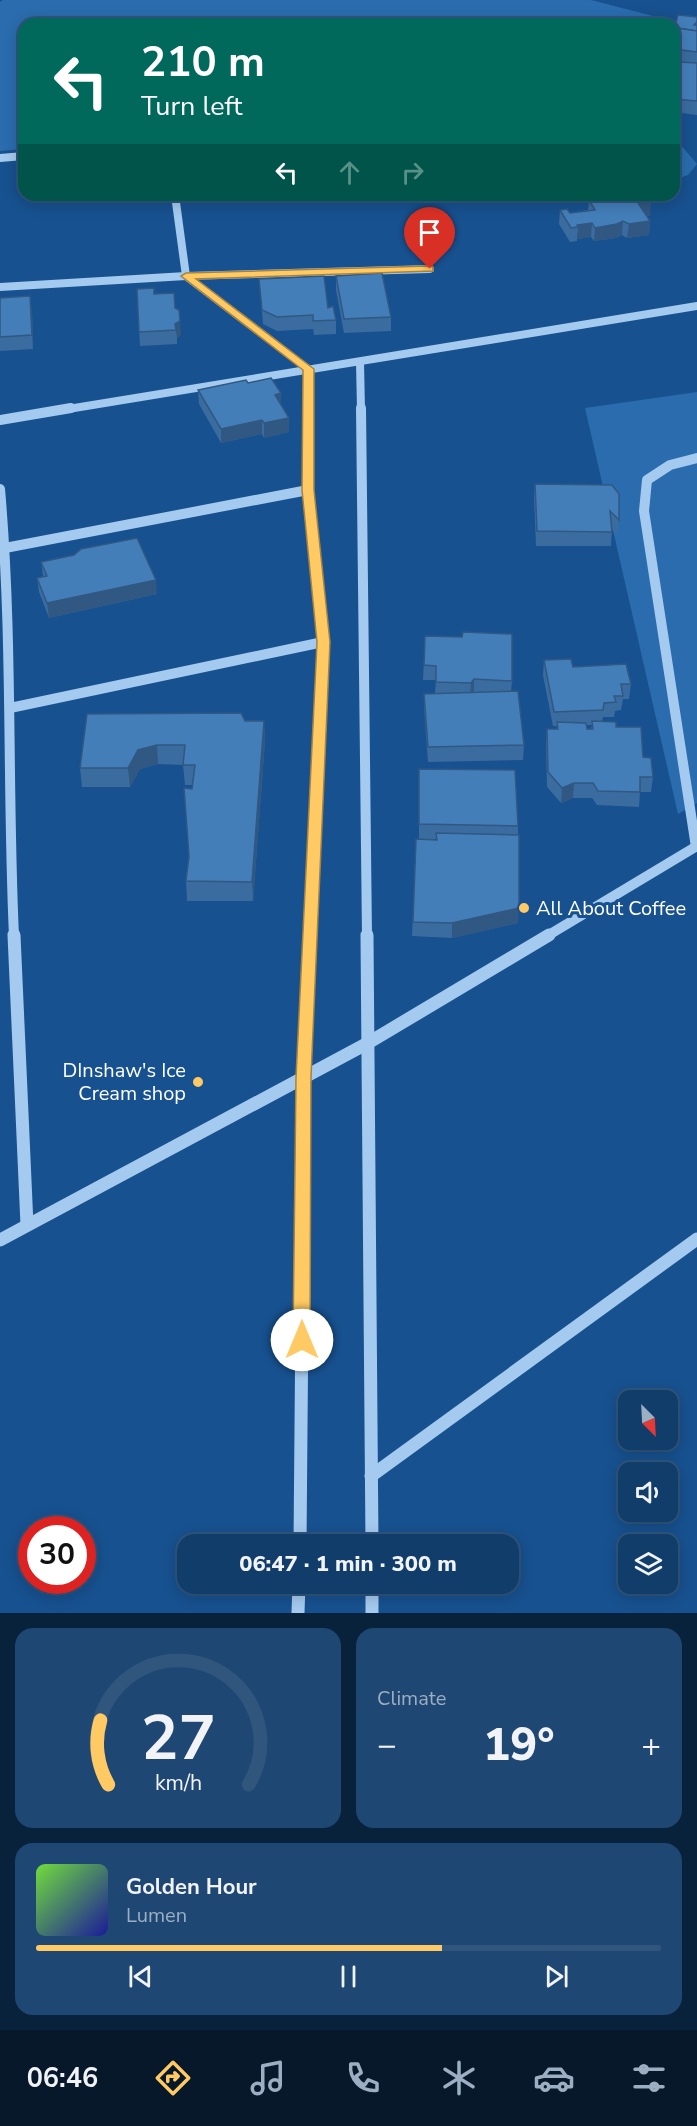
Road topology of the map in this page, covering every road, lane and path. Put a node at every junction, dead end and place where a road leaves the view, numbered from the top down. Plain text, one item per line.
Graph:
1 (18, 156) edge
2 (0, 158) edge
3 (176, 201) edge
4 (430, 269) dead end
5 (186, 276) junction
6 (0, 287) edge
7 (697, 306) edge
8 (360, 362) junction
9 (308, 369) junction
10 (0, 420) edge
11 (697, 458) edge
12 (0, 489) edge
13 (308, 490) junction
14 (6, 548) junction
15 (324, 642) junction
16 (10, 708) junction
17 (4, 825) edge
18 (697, 846) edge
19 (368, 1043) junction
20 (304, 1077) junction
21 (27, 1225) junction
22 (697, 1239) edge
23 (0, 1240) edge
24 (371, 1476) junction
25 (300, 1534) edge
26 (372, 1534) edge
27 (299, 1594) edge
28 (372, 1594) edge
29 (298, 1613) edge
30 (372, 1613) edge

1 - 2 street
3 - 5 street
4 - 5 street
5 - 6 street
5 - 9 street
7 - 8 street
8 - 9 street
8 - 19 street
9 - 10 street
9 - 13 street
11 - 18 street
12 - 14 street
13 - 14 street
13 - 15 street
14 - 16 street
15 - 16 street
15 - 20 street
16 - 17 street
17 - 21 street
18 - 19 street
19 - 20 street
19 - 24 street
20 - 21 street
20 - 25 street
21 - 23 street
22 - 24 street
24 - 26 street
27 - 29 street
28 - 30 street

